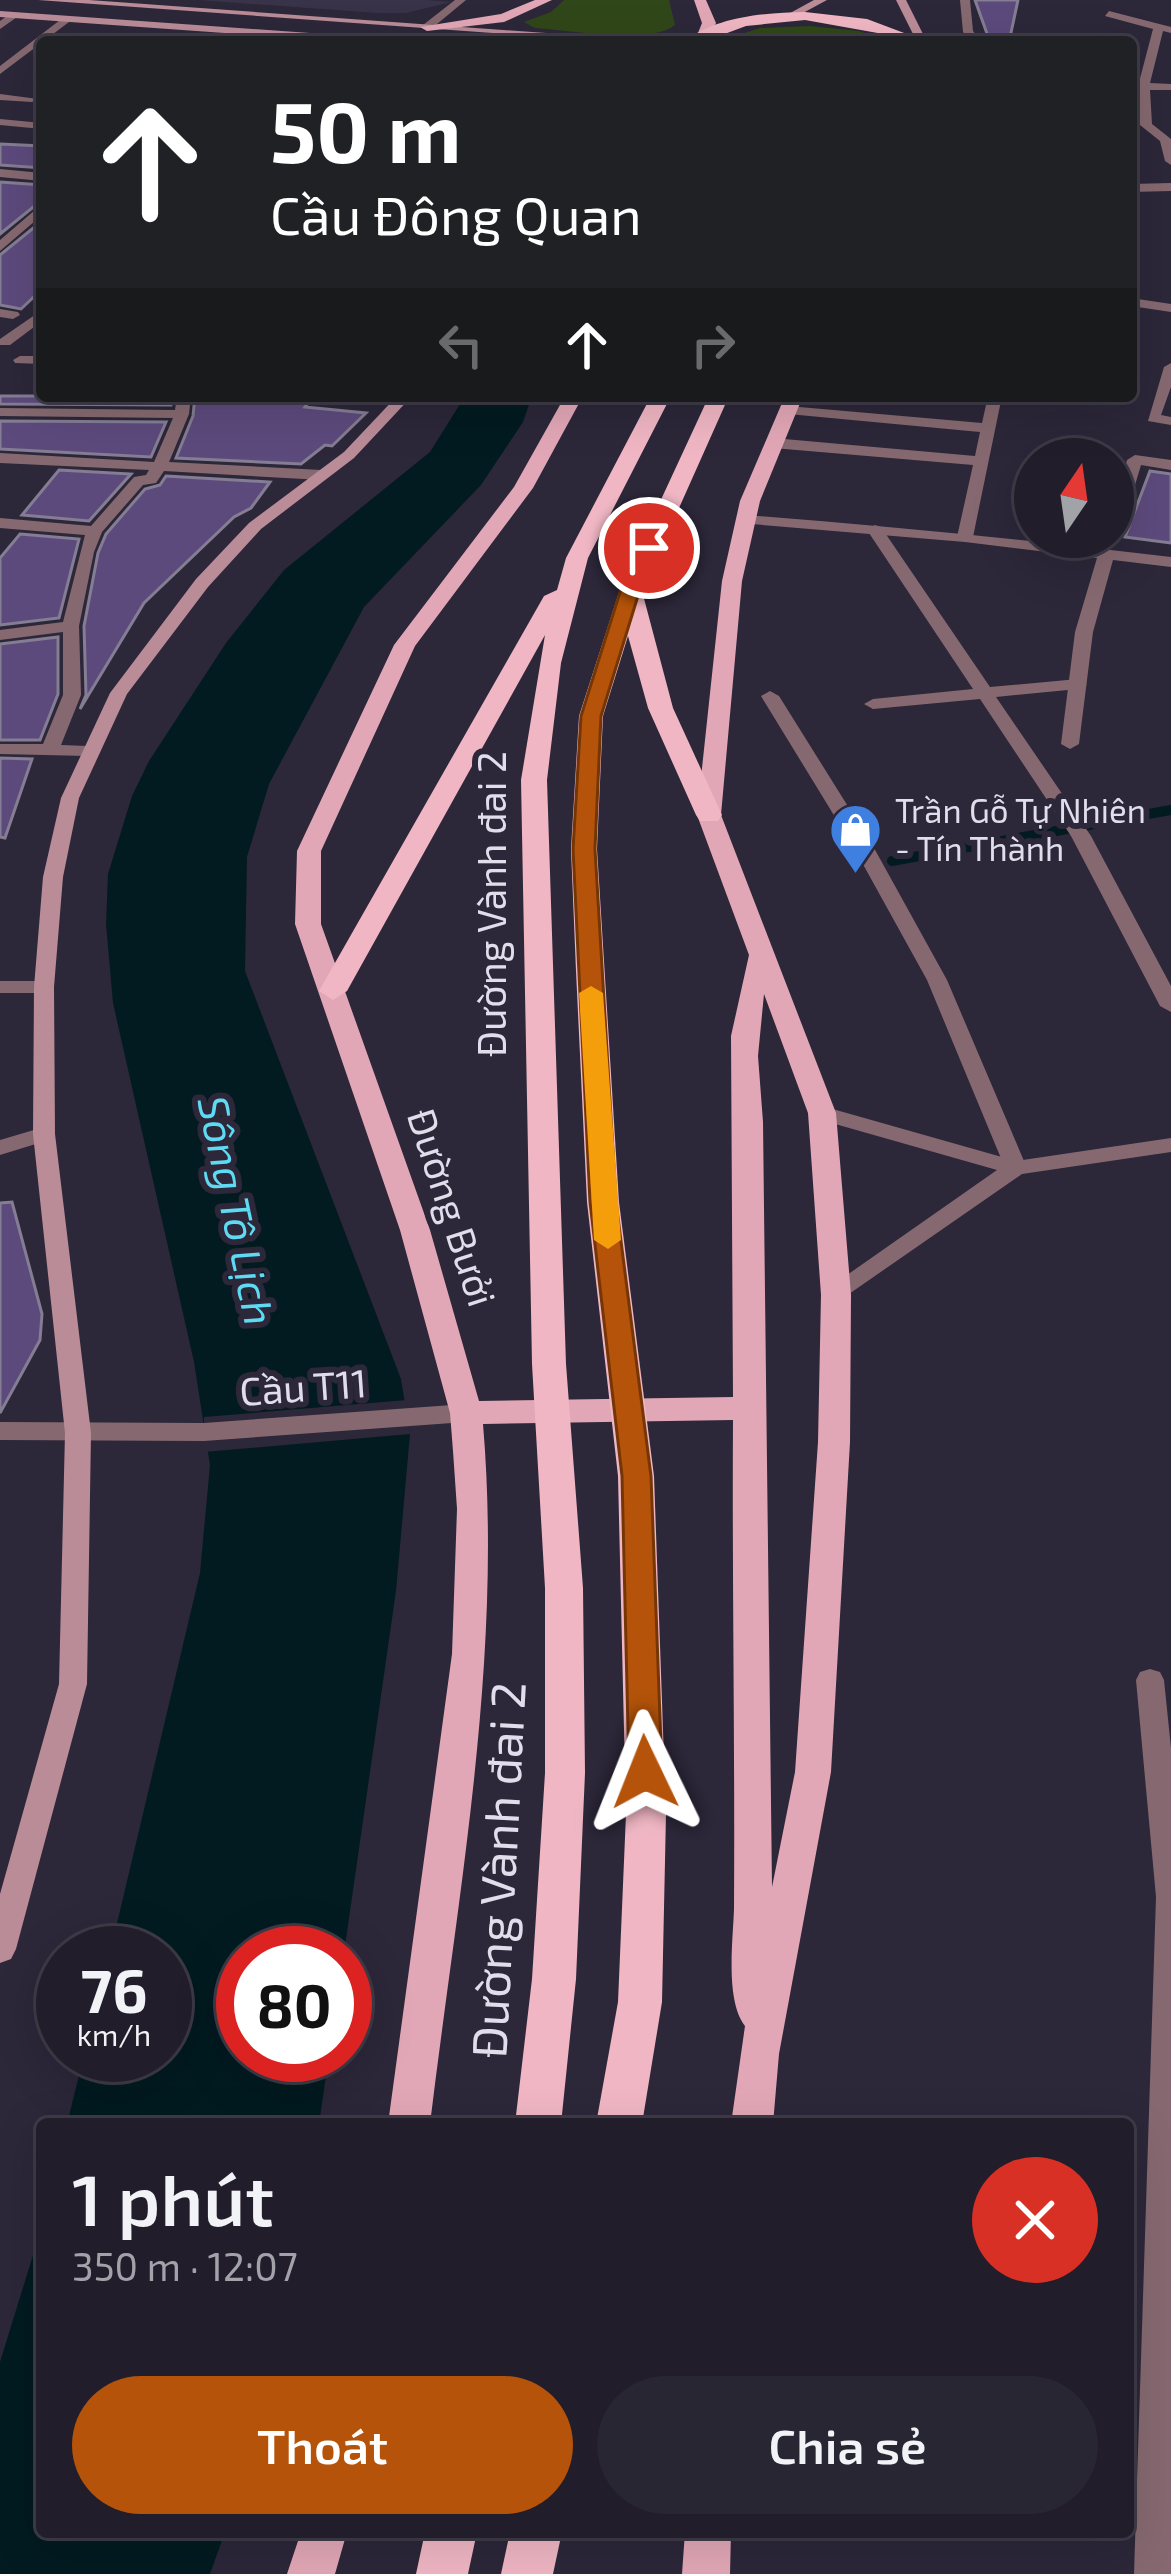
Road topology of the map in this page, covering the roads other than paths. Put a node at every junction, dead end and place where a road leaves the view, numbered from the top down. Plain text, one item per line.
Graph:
1 (43, 0) edge
2 (445, 0) edge
3 (546, 0) edge
4 (700, 0) edge
5 (750, 0) edge
6 (822, 0) edge
7 (901, 0) edge
8 (965, 0) edge
9 (71, 1) edge
10 (461, 1) edge
11 (725, 3) dead end
12 (0, 14) edge
13 (1109, 14) dead end
14 (15, 15) junction
15 (68, 19) junction
16 (786, 19) junction
17 (0, 26) edge
18 (427, 27) junction
19 (1165, 28) edge
20 (47, 36) edge
21 (309, 36) edge
22 (548, 36) edge
23 (699, 36) edge
24 (707, 36) edge
25 (739, 36) edge
26 (767, 36) edge
27 (904, 36) edge
28 (922, 36) edge
29 (972, 36) edge
30 (28, 51) edge
31 (0, 71) edge
32 (1144, 86) junction
33 (1171, 87) edge
34 (0, 98) edge
35 (32, 99) dead end
36 (36, 117) edge
37 (0, 122) edge
38 (1171, 161) edge
39 (0, 173) edge
40 (36, 176) edge
41 (1137, 188) edge
42 (1171, 188) edge
43 (36, 214) edge
44 (0, 219) edge
45 (27, 222) junction
46 (0, 247) edge
47 (1137, 303) edge
48 (1171, 308) edge
49 (36, 319) edge
50 (2, 336) edge
51 (20, 360) dead end
52 (36, 360) edge
53 (1171, 367) edge
54 (400, 402) edge
55 (571, 402) edge
56 (658, 402) edge
57 (716, 402) edge
58 (993, 402) edge
59 (791, 403) edge
60 (183, 405) edge
61 (0, 412) edge
62 (1171, 421) edge
63 (988, 428) junction
64 (773, 443) junction
65 (0, 458) edge
66 (981, 461) junction
67 (1134, 463) edge
68 (1171, 465) edge
69 (160, 466) junction
70 (322, 475) junction
71 (745, 520) junction
72 (0, 523) edge
73 (875, 530) junction
74 (95, 531) junction
75 (965, 537) junction
76 (1014, 538) edge
77 (1134, 549) edge
78 (578, 558) junction
79 (1105, 558) edge
80 (1171, 562) edge
81 (632, 586) junction
82 (71, 626) junction
83 (0, 635) edge
84 (1078, 684) junction
85 (985, 690) junction
86 (770, 696) dead end
87 (873, 704) dead end
88 (1070, 744) dead end
89 (0, 748) edge
90 (50, 750) junction
91 (88, 751) junction
92 (709, 815) junction
93 (763, 952) junction
94 (44, 986) junction
95 (0, 987) edge
96 (332, 991) junction
97 (1171, 1006) edge
98 (822, 1114) junction
99 (44, 1134) junction
100 (1171, 1145) edge
101 (0, 1148) edge
102 (1016, 1168) junction
103 (836, 1295) junction
104 (748, 1408) junction
105 (466, 1413) junction
106 (0, 1431) edge
107 (78, 1433) junction
108 (1150, 1680) dead end
109 (0, 1949) edge
110 (759, 2054) junction
111 (410, 2118) edge
112 (539, 2118) edge
113 (620, 2118) edge
114 (753, 2118) edge
115 (321, 2538) edge
116 (451, 2538) edge
117 (535, 2538) edge
118 (708, 2538) edge
119 (311, 2574) edge
120 (442, 2574) edge
121 (527, 2574) edge
122 (706, 2574) edge
123 (1153, 2574) edge

1 - 9 main road
2 - 10 street
3 - 18 main road
4 - 23 main road
5 - 26 highway
6 - 16 main road
7 - 28 main road
8 - 29 street
9 - 18 main road
10 - 18 street
11 - 25 highway
12 - 14 main road
13 - 19 street
14 - 15 main road
14 - 17 street
15 - 20 street
15 - 21 main road
16 - 24 highway
16 - 27 highway
18 - 22 main road
19 - 32 street
30 - 31 street
32 - 33 street
32 - 38 street
34 - 35 street
36 - 37 street
39 - 40 street
41 - 42 street
43 - 45 street
44 - 45 street
45 - 46 street
47 - 48 street
49 - 50 street
51 - 52 street
53 - 62 street
54 - 70 main road
55 - 96 main road, Đường Bưởi
56 - 78 highway, Đường Vành đai 2
57 - 81 highway
58 - 63 street
59 - 63 street
59 - 64 main road
60 - 61 street
60 - 69 street
63 - 66 street
64 - 66 street
64 - 71 main road
65 - 69 street
66 - 75 street
67 - 68 street
69 - 70 street
69 - 74 street
70 - 91 main road
71 - 73 street
71 - 92 main road
72 - 74 street
73 - 75 street
73 - 85 street
74 - 82 street
75 - 76 street
77 - 80 street
78 - 96 highway
78 - 112 highway, Đường Vành đai 2
79 - 84 street
81 - 92 highway
81 - 113 highway
82 - 83 street
82 - 90 street
84 - 85 street
84 - 88 street
85 - 87 street
85 - 97 street
86 - 102 street
89 - 90 street
90 - 91 street
91 - 94 main road
92 - 93 main road
93 - 98 main road
93 - 104 main road
94 - 95 street
94 - 99 main road
96 - 105 main road, Đường Bưởi
98 - 102 street
98 - 103 main road
99 - 101 street
99 - 107 main road
100 - 102 street
102 - 103 street
103 - 110 main road
104 - 105 main road
104 - 110 main road
105 - 107 street, Cầu T11
105 - 111 main road, Đường Bưởi
106 - 107 street, Cầu T11
107 - 109 main road
108 - 123 street
110 - 114 main road
115 - 119 main road
116 - 120 highway
117 - 121 highway
118 - 122 main road

